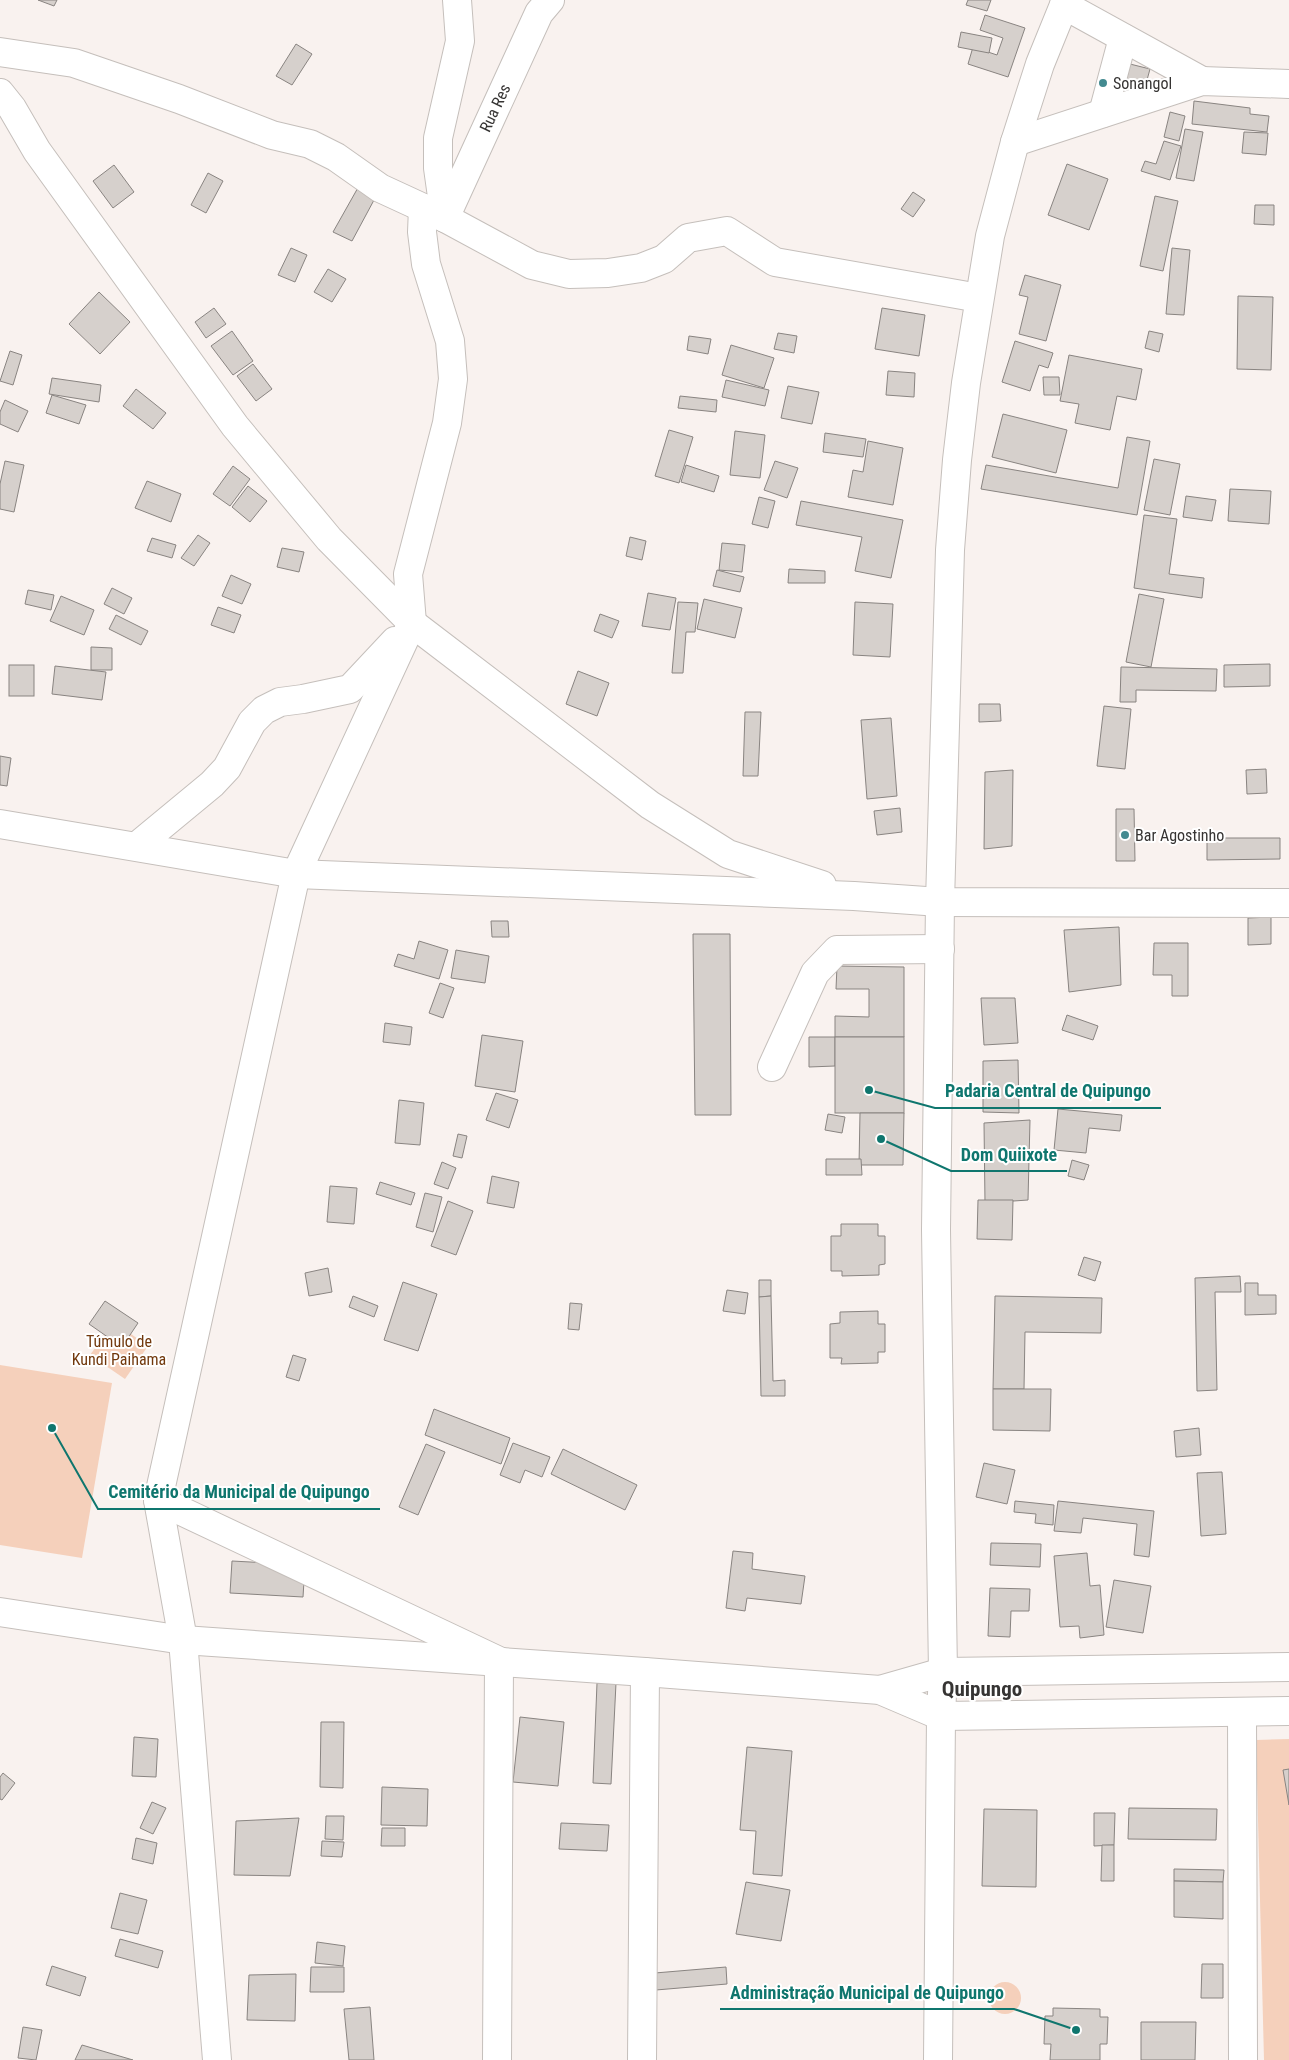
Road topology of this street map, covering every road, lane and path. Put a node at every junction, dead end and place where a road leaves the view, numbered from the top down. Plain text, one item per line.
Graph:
1 (457, 0) edge
2 (550, 0) edge
3 (1065, 3) edge
4 (1123, 38) junction
5 (0, 52) edge
6 (1202, 82) junction
7 (1289, 84) edge
8 (0, 93) edge
9 (1103, 113) junction
10 (1015, 142) junction
11 (434, 213) junction
12 (979, 298) junction
13 (412, 623) junction
14 (0, 824) edge
15 (137, 846) junction
16 (296, 874) junction
17 (854, 896) junction
18 (940, 902) junction
19 (1289, 903) edge
20 (940, 949) junction
21 (772, 1067) dead end
22 (158, 1500) junction
23 (0, 1612) edge
24 (183, 1640) junction
25 (499, 1661) junction
26 (1289, 1667) edge
27 (645, 1672) junction
28 (944, 1672) junction
29 (880, 1690) junction
30 (1289, 1711) edge
31 (1242, 1712) junction
32 (941, 1716) junction
33 (217, 2060) edge
34 (497, 2060) edge
35 (642, 2060) edge
36 (938, 2060) edge
37 (1243, 2060) edge

1 - 11 street
2 - 11 street, Rua Res
3 - 4 street
3 - 10 street
4 - 6 street
4 - 9 street
5 - 11 street
6 - 7 street
6 - 9 street
8 - 13 street
9 - 10 street
10 - 12 street
11 - 12 street
11 - 13 street
12 - 18 street
13 - 15 street
13 - 16 street
13 - 17 street
14 - 15 street
15 - 16 street
16 - 17 street
16 - 22 street
17 - 18 street
18 - 19 street
18 - 20 street
20 - 21 street
20 - 28 street
22 - 24 street
22 - 25 street
23 - 24 street
24 - 25 street
24 - 33 street
25 - 27 street
25 - 34 street
26 - 28 street
27 - 29 street
27 - 35 street
28 - 29 street
28 - 32 street
29 - 32 street
30 - 31 street
31 - 32 street
31 - 37 street
32 - 36 street

